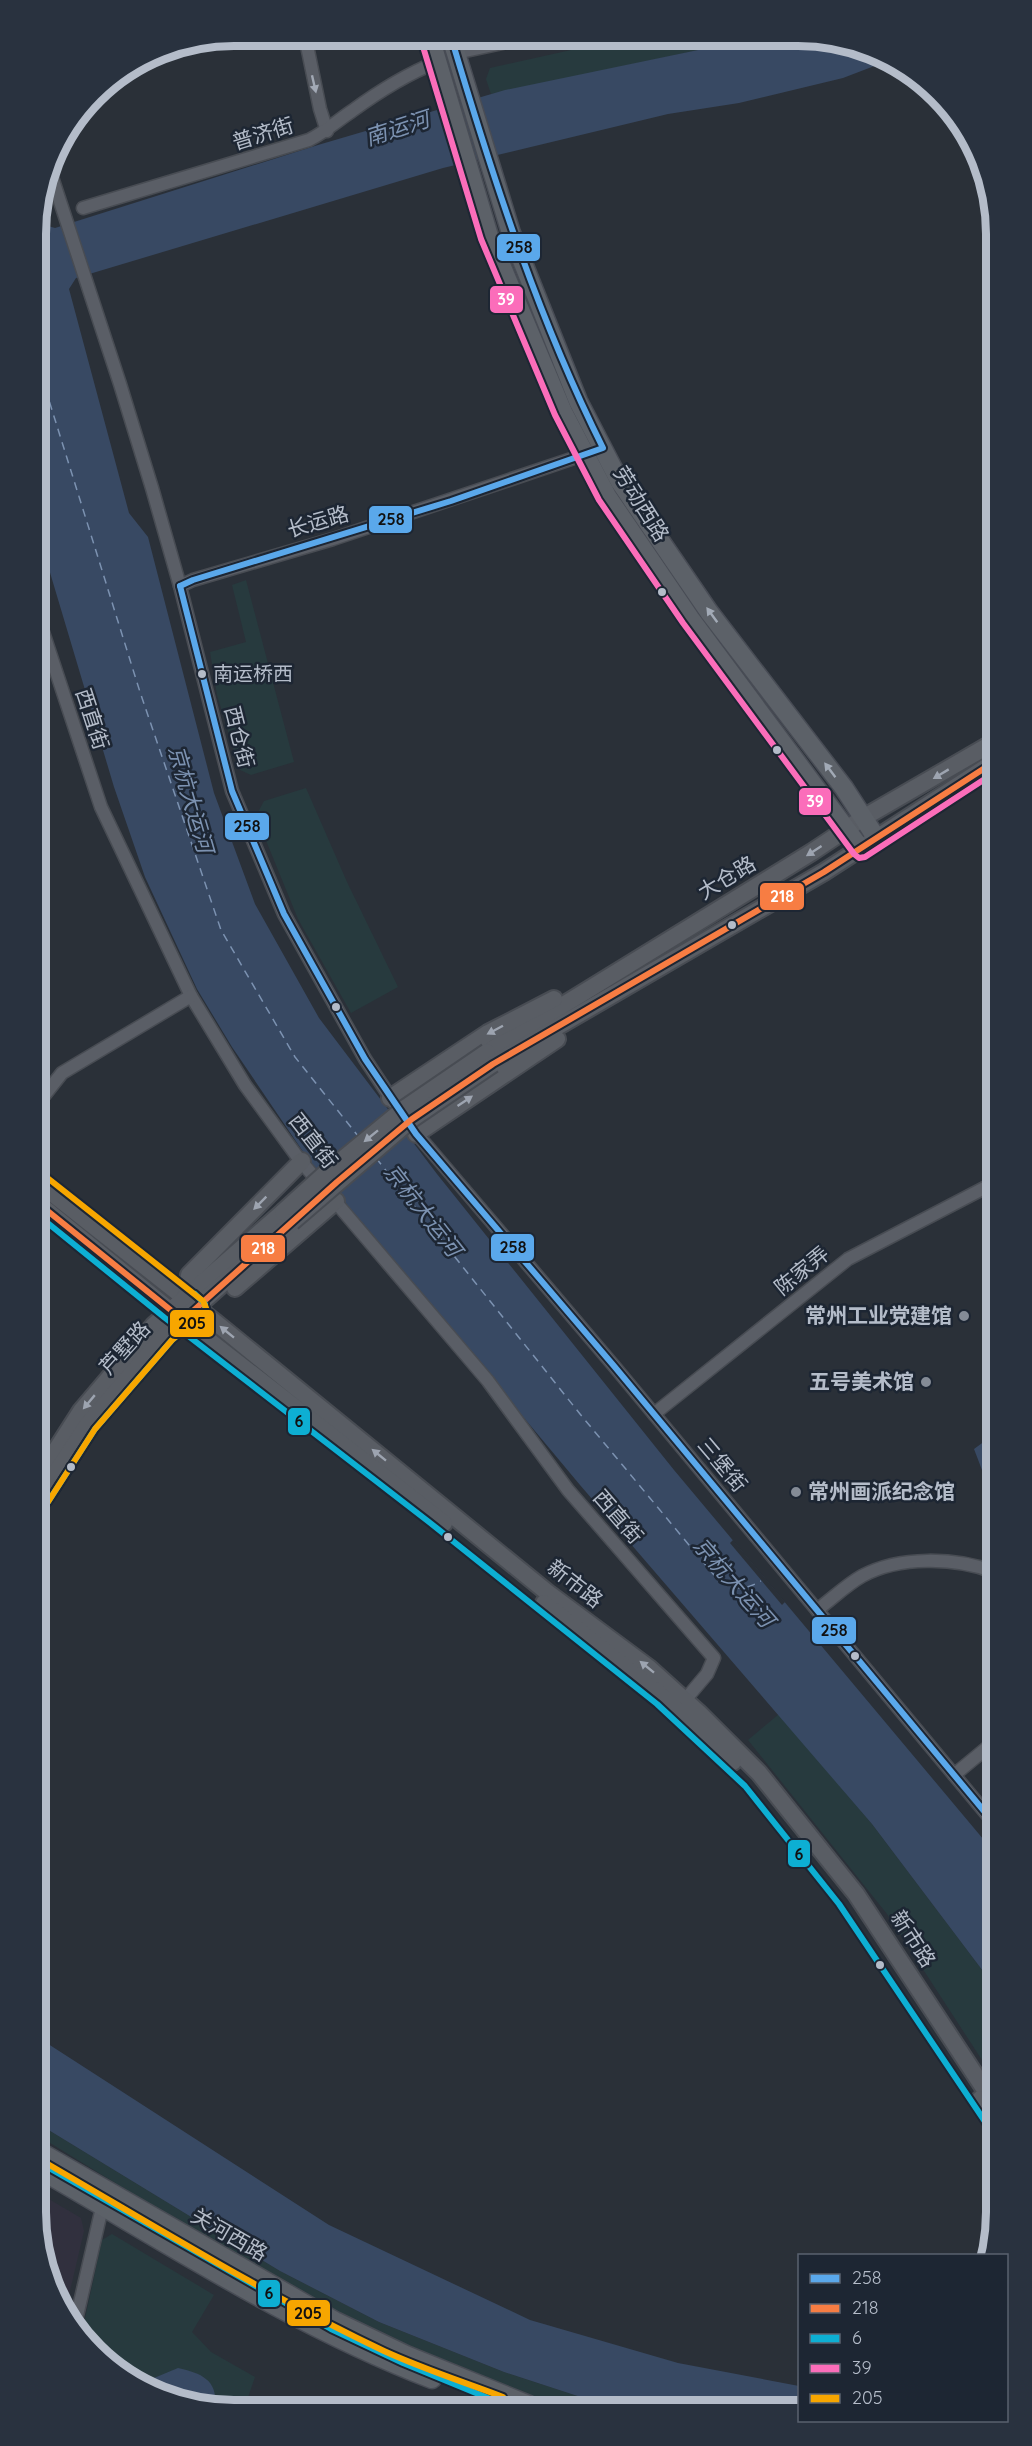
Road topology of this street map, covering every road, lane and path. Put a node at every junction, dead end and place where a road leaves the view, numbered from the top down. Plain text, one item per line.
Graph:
1 (307, 47) edge
2 (433, 47) edge
3 (453, 47) edge
4 (437, 62) junction
5 (327, 131) junction
6 (54, 183) edge
7 (83, 208) dead end
8 (603, 448) junction
9 (585, 454) junction
10 (180, 586) junction
11 (47, 644) edge
12 (986, 747) edge
13 (986, 767) edge
14 (863, 819) junction
15 (846, 829) junction
16 (877, 839) junction
17 (861, 849) junction
18 (677, 935) junction
19 (691, 950) junction
20 (191, 996) junction
21 (490, 1058) junction
22 (47, 1092) edge
23 (390, 1098) junction
24 (416, 1134) junction
25 (302, 1161) junction
26 (986, 1187) edge
27 (47, 1189) edge
28 (336, 1201) junction
29 (47, 1210) edge
30 (191, 1303) junction
31 (177, 1316) junction
32 (654, 1414) junction
33 (46, 1464) edge
34 (46, 1487) edge
35 (985, 1570) edge
36 (817, 1610) junction
37 (685, 1700) junction
38 (985, 1749) edge
39 (954, 1775) junction
40 (985, 1812) edge
41 (985, 2090) edge
42 (985, 2106) edge
43 (46, 2156) edge
44 (46, 2172) edge
45 (104, 2197) junction
46 (77, 2314) edge
47 (487, 2400) edge
48 (517, 2400) edge

1 -> 5 street
2 - 4 main road, 劳动西路
3 - 8 main road, 劳动西路
4 - 5 street, 普济街
4 - 9 main road, 劳动西路
5 - 7 street, 普济街
6 - 10 street, 西仓街
8 - 9 street, 长运路
14 -> 8 main road, 劳动西路
9 - 10 street, 长运路
9 - 15 main road, 劳动西路
10 - 23 street, 西仓街
11 - 20 street, 西直街
12 -> 14 main road, 大仓路
13 - 16 main road, 大仓路
14 - 15 main road, 大仓路
14 - 16 main road, 劳动西路
15 - 17 main road, 劳动西路
15 -> 18 main road, 大仓路
16 - 17 main road, 大仓路
17 - 19 main road, 大仓路
18 - 21 main road, 大仓路
18 -> 23 main road
19 - 21 main road, 大仓路
24 -> 19 main road
20 - 22 street
20 - 25 street, 西直街
21 - 30 main road, 芦墅路, bridge
23 - 24 street, 西仓街
24 - 32 street, 三堡街
25 - 28 street, 西直街
25 -> 30 main road
26 - 32 street, 陈家弄
27 - 30 main road, 新市路
28 - 30 main road
28 - 37 street, 西直街
29 - 31 main road, 新市路
30 - 31 main road, 芦墅路
37 -> 30 main road, 新市路
31 -> 33 main road, 芦墅路
31 - 34 main road, 芦墅路
31 - 42 main road, 新市路
32 - 36 street, 三堡街
35 - 36 street
36 - 39 street, 三堡街
37 - 41 main road, 新市路
38 - 39 street
39 - 40 street, 三堡街
43 - 45 main road, 关河西路
44 - 45 main road, 关河西路
45 - 46 street
45 - 47 main road, 关河西路
45 - 48 main road, 关河西路

